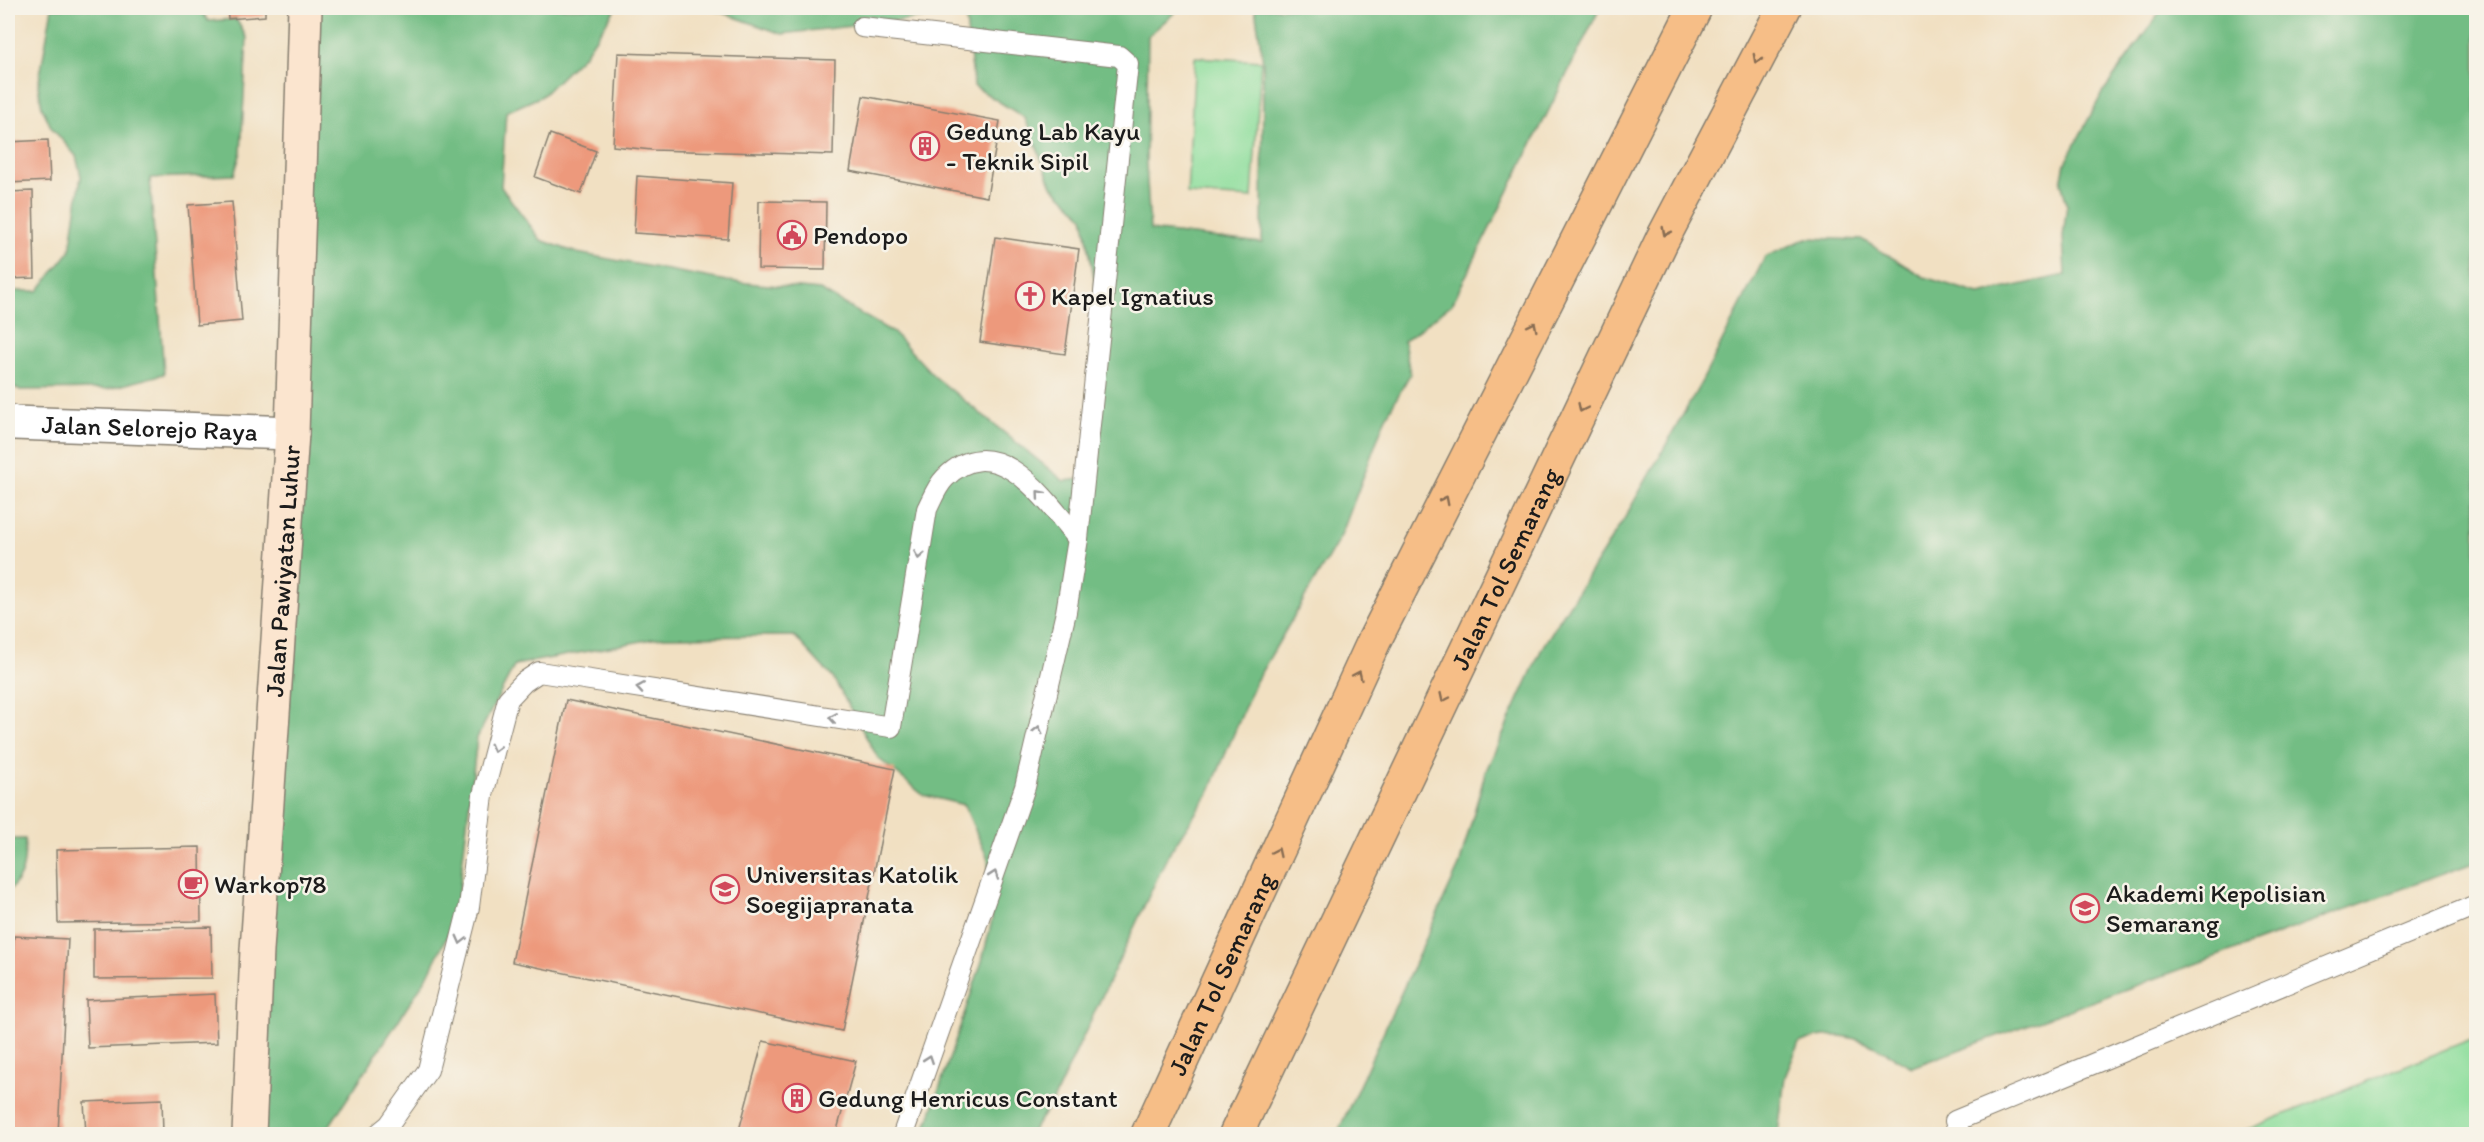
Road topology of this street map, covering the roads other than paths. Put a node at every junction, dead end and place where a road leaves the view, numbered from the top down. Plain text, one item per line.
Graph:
1 (305, 8) edge
2 (1695, 8) edge
3 (1784, 8) edge
4 (862, 27) dead end
5 (8, 421) edge
6 (292, 433) junction
7 (1078, 539) junction
8 (2476, 905) edge
9 (249, 1134) edge
10 (378, 1134) edge
11 (903, 1134) edge
12 (1148, 1134) edge
13 (1236, 1134) edge
14 (1960, 1134) edge

1 - 6 main road, Jalan Pawiyatan Luhur
12 -> 2 highway, Jalan Tol Semarang
3 -> 13 highway, Jalan Tol Semarang
4 - 7 lane
5 - 6 street, Jalan Selorejo Raya
6 - 9 main road, Jalan Pawiyatan Luhur
7 -> 10 lane
11 -> 7 lane
8 - 14 lane

